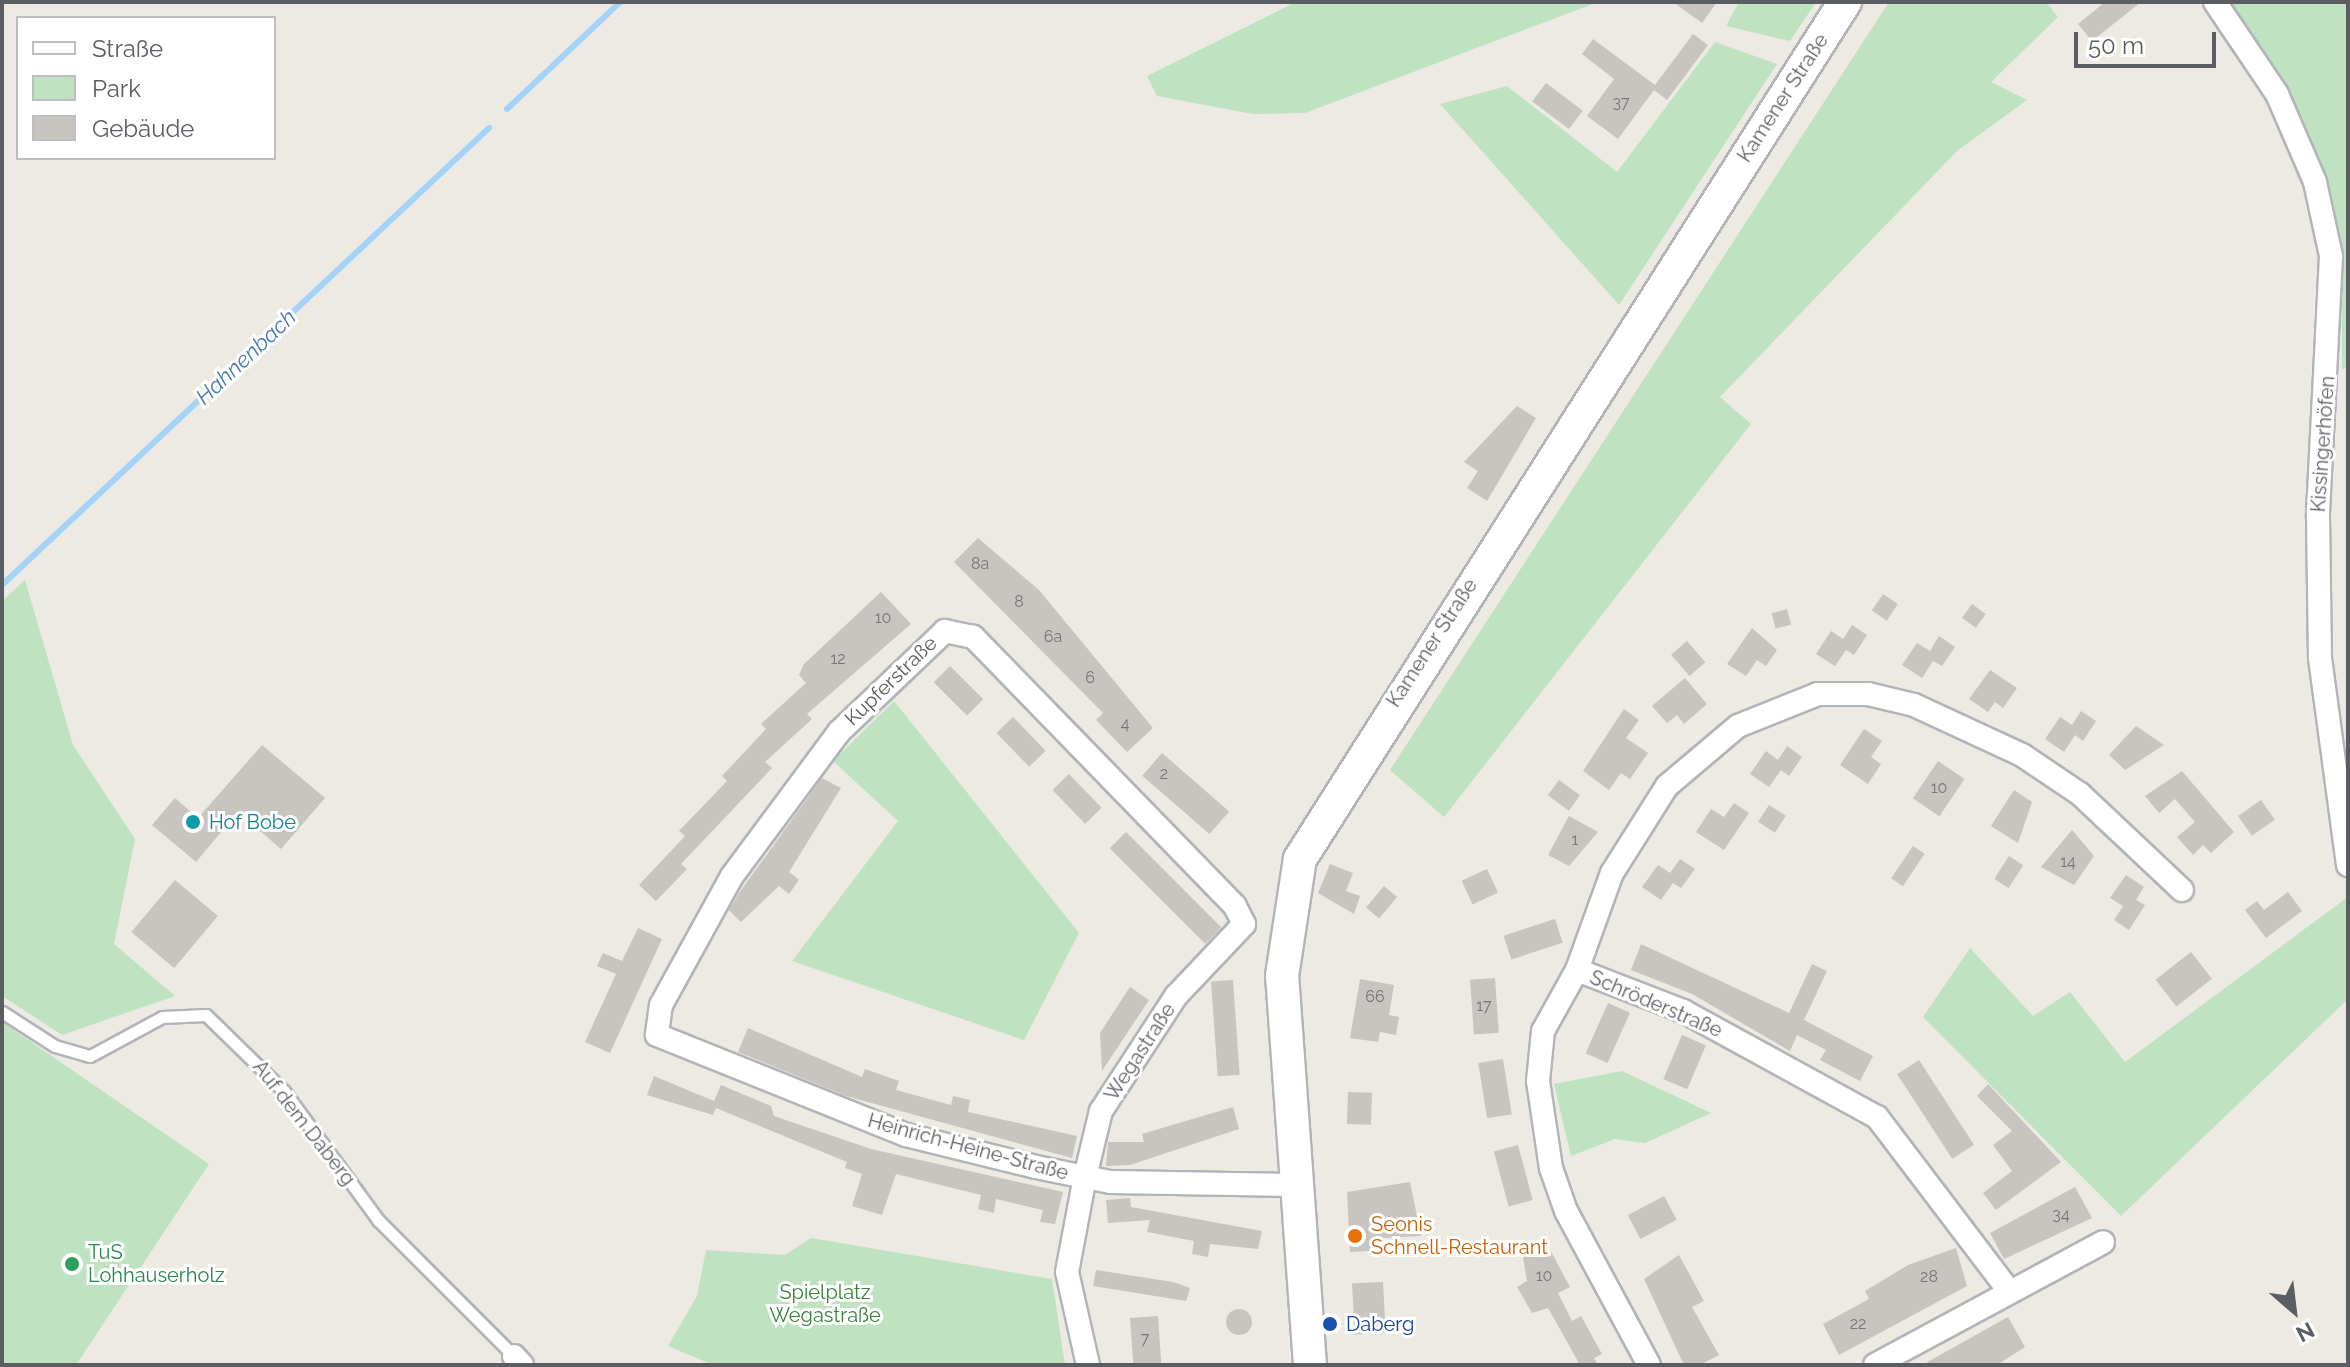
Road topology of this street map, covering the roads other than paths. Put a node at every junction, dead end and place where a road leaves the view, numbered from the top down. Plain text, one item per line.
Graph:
1 (1845, 2) edge
2 (2215, 2) edge
3 (2348, 865) edge
4 (2182, 890) dead end
5 (1235, 906) joint
6 (1577, 970) junction
7 (2, 1012) edge
8 (657, 1035) joint
9 (1085, 1177) junction
10 (1295, 1185) junction
11 (2103, 1242) dead end
12 (2009, 1291) junction
13 (518, 1361) edge
14 (1088, 1365) edge
15 (1310, 1365) edge
16 (1649, 1365) edge
17 (1875, 1365) edge

1 - 10 main road, Kamener Straße
2 - 3 street, Kissingerhöfen
4 - 6 street
5 - 8 street, Kupferstraße
5 - 9 street, Wegastraße
6 - 12 street, Schröderstraße
6 - 16 street, Schröderstraße
7 - 13 lane, Auf dem Daberg
8 - 9 street, Heinrich-Heine-Straße
9 - 10 street, Heinrich-Heine-Straße
9 - 14 street, Wegastraße
10 - 15 main road, Kamener Straße
11 - 12 street
12 - 17 street

